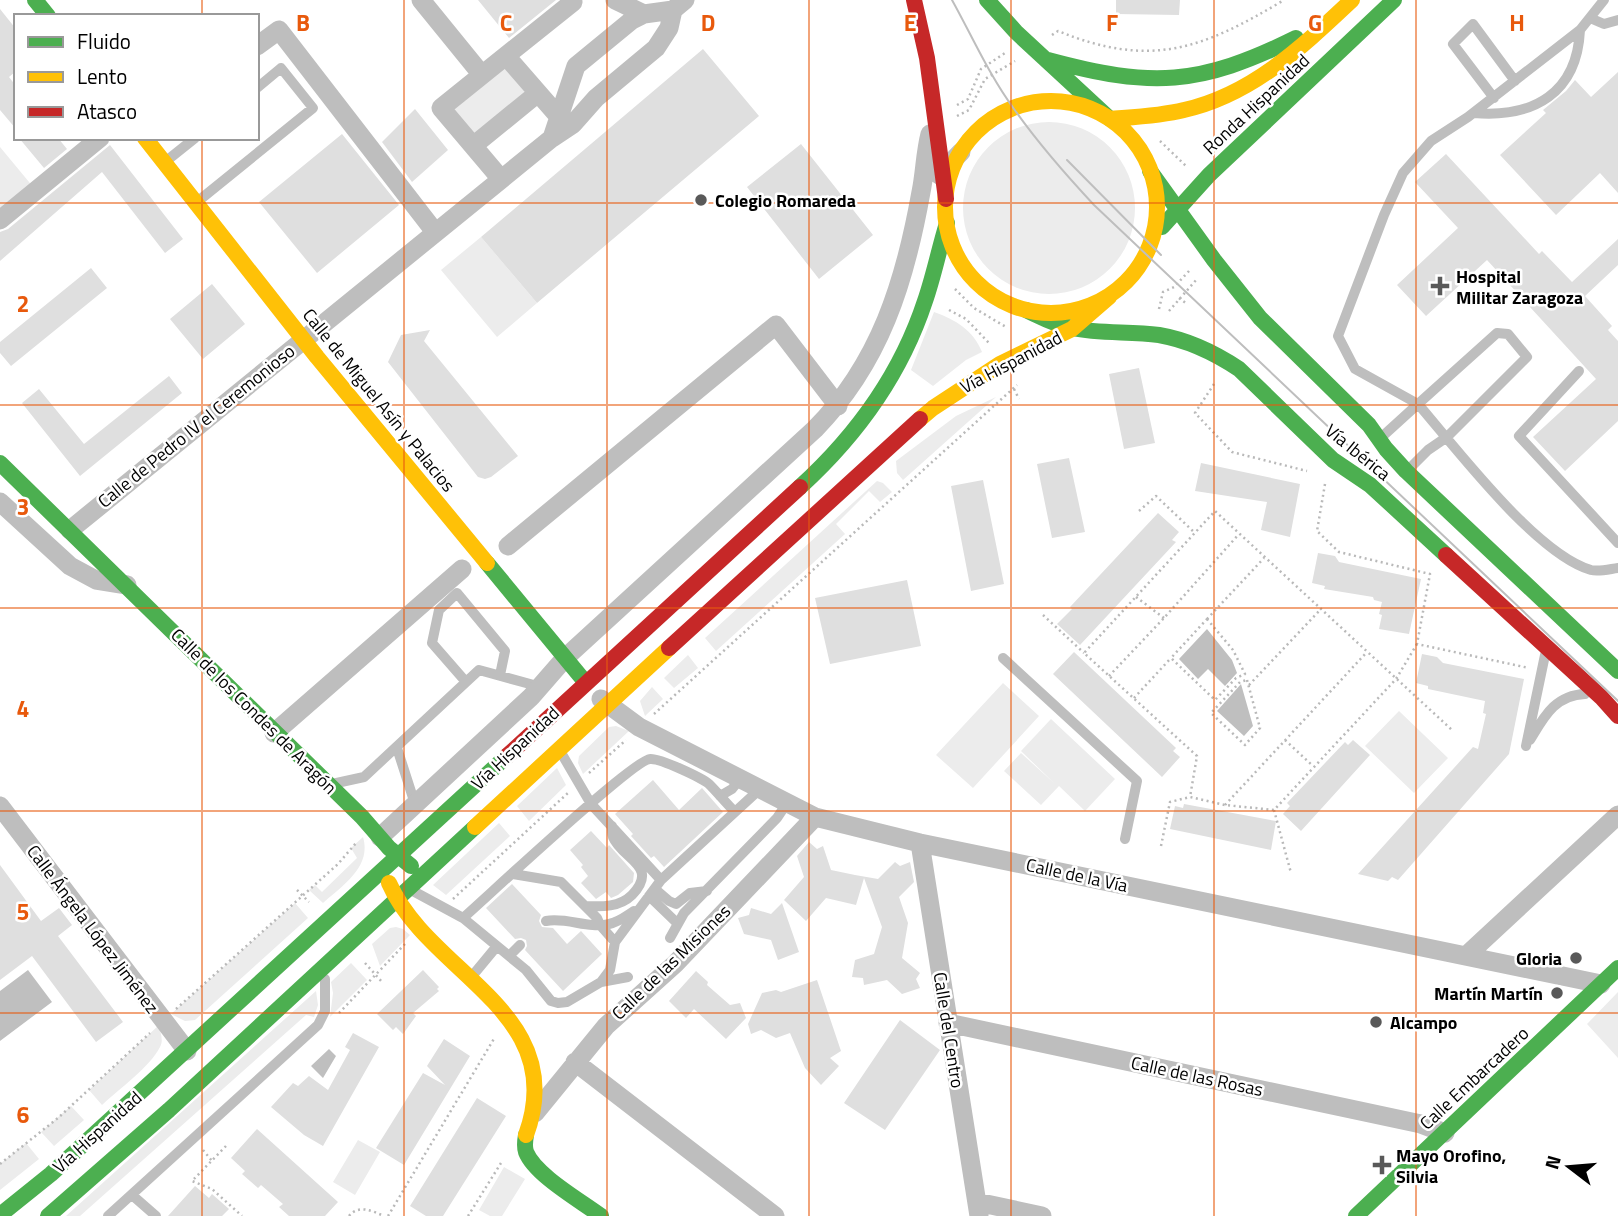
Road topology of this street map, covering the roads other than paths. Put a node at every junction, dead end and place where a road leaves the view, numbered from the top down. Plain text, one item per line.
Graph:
1 (35, 0) edge
2 (421, 0) edge
3 (616, 0) edge
4 (914, 0) edge
5 (987, 0) edge
6 (1352, 0) edge
7 (1405, 0) edge
8 (1604, 0) edge
9 (573, 2) dead end
10 (674, 3) edge
11 (1390, 4) edge
12 (46, 14) edge
13 (644, 14) junction
14 (1333, 18) junction
15 (1590, 18) junction
16 (1618, 20) edge
17 (619, 29) junction
18 (1580, 30) junction
19 (259, 45) edge
20 (506, 56) junction
21 (1048, 60) junction
22 (482, 75) junction
23 (1516, 81) junction
24 (259, 86) edge
25 (538, 93) junction
26 (1494, 98) junction
27 (1474, 113) junction
28 (939, 115) junction
29 (560, 118) junction
30 (1110, 119) junction
31 (552, 138) junction
32 (98, 140) edge
33 (147, 140) edge
34 (193, 140) edge
35 (473, 146) junction
36 (961, 152) junction
37 (165, 163) junction
38 (1150, 171) junction
39 (942, 173) junction
40 (501, 179) junction
41 (921, 193) junction
42 (946, 199) junction
43 (196, 202) junction
44 (1177, 209) junction
45 (0, 219) edge
46 (947, 223) junction
47 (435, 232) junction
48 (1151, 241) junction
49 (1109, 297) junction
50 (1026, 310) junction
51 (1072, 329) junction
52 (304, 338) junction
53 (1578, 371) dead end
54 (1418, 404) junction
55 (838, 406) junction
56 (1447, 437) junction
57 (1379, 439) junction
58 (0, 463) edge
59 (1406, 471) junction
60 (0, 502) edge
61 (8, 522) edge
62 (70, 530) junction
63 (1618, 542) edge
64 (508, 546) dead end
65 (1618, 568) edge
66 (462, 569) dead end
67 (127, 585) junction
68 (1545, 647) junction
69 (565, 658) junction
70 (1003, 658) dead end
71 (1618, 671) edge
72 (499, 675) junction
73 (466, 681) junction
74 (586, 683) junction
75 (541, 687) junction
76 (1601, 697) junction
77 (607, 705) junction
78 (1618, 716) edge
79 (274, 733) junction
80 (397, 748) junction
81 (559, 750) junction
82 (740, 779) junction
83 (328, 785) junction
84 (760, 789) junction
85 (720, 796) junction
86 (787, 803) junction
87 (415, 804) junction
88 (591, 804) junction
89 (0, 806) edge
90 (734, 812) junction
91 (1618, 815) edge
92 (815, 817) junction
93 (612, 826) junction
94 (376, 832) junction
95 (1125, 839) dead end
96 (920, 843) junction
97 (398, 856) junction
98 (432, 869) junction
99 (385, 872) junction
100 (513, 874) junction
101 (655, 888) junction
102 (410, 889) junction
103 (707, 891) junction
104 (396, 901) junction
105 (586, 906) junction
106 (641, 907) junction
107 (463, 918) junction
108 (546, 921) dead end
109 (677, 923) junction
110 (600, 925) junction
111 (670, 938) dead end
112 (615, 942) junction
113 (520, 945) dead end
114 (497, 946) junction
115 (509, 956) junction
116 (1468, 956) junction
117 (324, 966) junction
118 (1618, 968) edge
119 (472, 978) junction
120 (628, 978) dead end
121 (601, 982) junction
122 (1601, 984) junction
123 (948, 1023) junction
124 (187, 1051) junction
125 (575, 1062) junction
126 (534, 1114) junction
127 (1445, 1133) junction
128 (132, 1195) junction
129 (978, 1209) edge
130 (0, 1215) edge
131 (48, 1216) edge
132 (108, 1216) edge
133 (156, 1216) edge
134 (601, 1216) edge
135 (775, 1216) edge
136 (1042, 1216) edge
137 (1356, 1216) edge

1 - 12 main road
2 - 22 street
3 - 13 street
3 - 17 street
4 - 28 main road
5 - 21 main road
6 - 14 main road, Ronda Hispanidad
7 - 11 lane
8 - 15 lane
9 - 20 street
10 - 13 street, Calle de Pedro IV el Ceremonioso
10 - 31 street, Calle de Pedro IV el Ceremonioso
11 - 44 main road, Ronda Hispanidad
13 - 17 street, Calle de Pedro IV el Ceremonioso
14 - 21 main road
14 - 30 main road, Ronda Hispanidad
15 - 16 lane
15 - 18 lane
17 - 29 street, Calle de Pedro IV el Ceremonioso
18 - 23 lane
18 - 27 lane
19 - 47 street
20 - 22 street
20 - 25 street
21 - 30 main road
22 - 35 street
23 - 26 lane
23 - 26 lane
24 - 43 lane
25 - 29 street
25 - 35 street
26 - 27 lane
27 - 54 lane
28 - 39 main road
28 - 41 street, Vía Hispanidad
29 - 31 street, Calle de Pedro IV el Ceremonioso
30 - 36 main road
30 - 38 main road
31 - 40 street, Calle de Pedro IV el Ceremonioso
32 - 45 street
33 - 37 main road, Calle de Miguel Asín y Palacios
34 - 37 lane
35 - 40 street
36 - 39 street
36 - 42 main road
37 - 43 main road, Calle de Miguel Asín y Palacios
38 - 44 main road, Vía Ibérica
38 - 48 main road
39 - 41 street
39 - 42 main road
40 - 47 street, Calle de Pedro IV el Ceremonioso
41 - 55 street, Vía Hispanidad
42 - 46 main road
43 - 52 main road, Calle de Miguel Asín y Palacios
44 - 48 main road, Ronda Hispanidad
44 - 57 main road, Vía Ibérica
46 - 50 main road
46 - 74 main road, Vía Hispanidad
47 - 52 street, Calle de Pedro IV el Ceremonioso
48 - 49 main road
49 - 50 main road
49 - 51 main road, Vía Hispanidad
50 - 51 main road, Vía Ibérica
51 - 68 main road, Vía Ibérica
51 - 77 main road, Vía Hispanidad
52 - 62 street, Calle de Pedro IV el Ceremonioso
52 - 69 main road, Calle de Miguel Asín y Palacios
53 - 63 lane
54 - 56 lane
54 - 56 lane
54 - 57 lane
55 - 64 street
55 - 69 street, Vía Hispanidad
56 - 59 lane
56 - 65 lane
57 - 59 main road, Vía Ibérica
58 - 62 main road, Calle de los Condes de Aragón
59 - 71 main road, Vía Ibérica
60 - 61 street
61 - 67 street
62 - 67 main road, Calle de los Condes de Aragón
66 - 79 street
67 - 79 main road, Calle de los Condes de Aragón
68 - 76 main road, Vía Ibérica
68 - 76 lane
69 - 74 main road, Calle de Miguel Asín y Palacios
69 - 75 street, Vía Hispanidad
70 - 95 lane
72 - 73 lane
72 - 73 lane
72 - 75 lane
73 - 80 lane
74 - 77 street, Calle de la Vía
74 - 97 main road, Vía Hispanidad
75 - 87 street, Vía Hispanidad
76 - 78 main road, Vía Ibérica
77 - 81 main road, Vía Hispanidad
77 - 82 street, Calle de la Vía
79 - 83 main road, Calle de los Condes de Aragón
80 - 83 lane
80 - 87 lane
81 - 88 lane
81 - 98 main road, Vía Hispanidad
82 - 84 street, Calle de la Vía
82 - 85 lane
83 - 94 main road, Calle de los Condes de Aragón
84 - 86 street, Calle de la Vía
84 - 90 lane
85 - 88 lane
85 - 90 lane
86 - 92 street, Calle de la Vía
86 - 103 lane
87 - 94 street, Vía Hispanidad
88 - 93 lane
88 - 100 lane
89 - 124 street, Calle Ángela López Jiménez
90 - 101 lane
91 - 116 street
92 - 96 street, Calle de la Vía
92 - 125 street, Calle de las Misiones
93 - 101 lane
93 - 105 lane
94 - 97 main road, Calle de los Condes de Aragón
94 - 99 main road
96 - 116 street, Calle de la Vía
96 - 123 street, Calle del Centro
97 - 98 main road, Calle de los Condes de Aragón
97 - 99 main road, Vía Hispanidad
98 - 102 main road, Vía Hispanidad
99 - 102 lane
99 - 104 main road
99 - 124 main road, Vía Hispanidad
100 - 105 lane
100 - 107 lane
101 - 103 lane
101 - 106 lane
101 - 109 lane
102 - 104 main road, Vía Hispanidad
102 - 107 lane
103 - 109 lane
104 - 117 main road, Vía Hispanidad
104 - 119 main road
105 - 110 lane
106 - 110 lane
106 - 112 lane
107 - 114 lane
108 - 110 lane
109 - 111 lane
110 - 112 lane
112 - 121 lane
113 - 115 lane
114 - 115 lane
114 - 119 lane
115 - 121 lane
116 - 122 street, Calle de la Vía
117 - 128 lane
117 - 131 main road, Vía Hispanidad
118 - 122 main road, Calle Embarcadero
119 - 126 main road
120 - 121 lane
122 - 127 main road, Calle Embarcadero
123 - 127 street, Calle de las Rosas
123 - 129 street, Calle del Centro
124 - 130 main road, Vía Hispanidad
125 - 126 street, Calle de las Misiones
125 - 135 street
126 - 134 main road
127 - 137 main road, Calle Embarcadero
128 - 132 lane
128 - 133 lane
129 - 136 street

